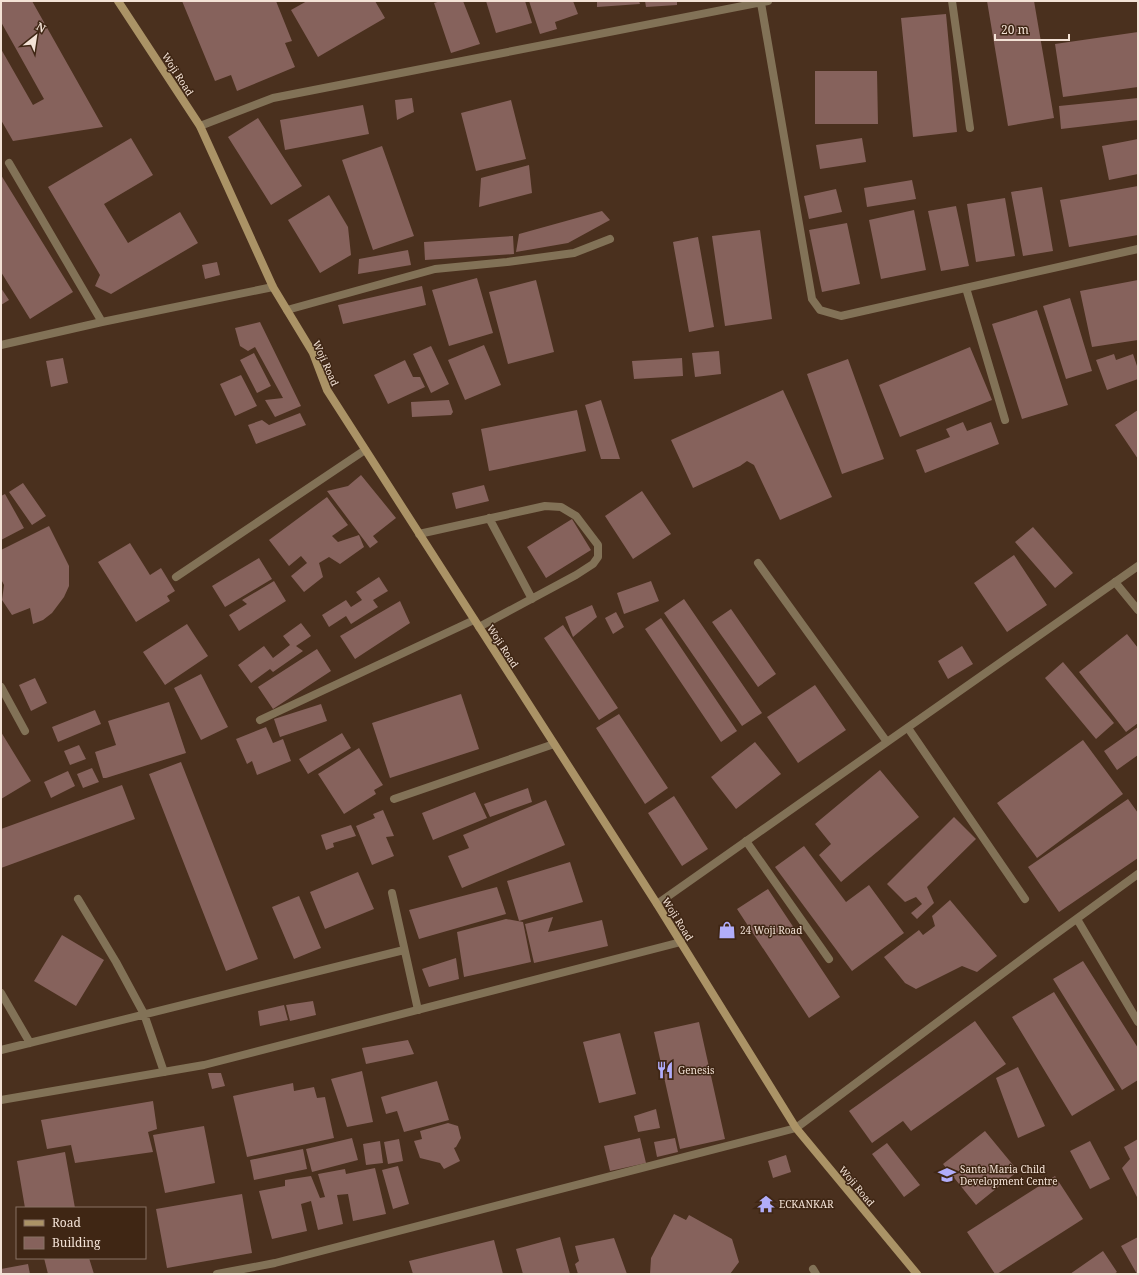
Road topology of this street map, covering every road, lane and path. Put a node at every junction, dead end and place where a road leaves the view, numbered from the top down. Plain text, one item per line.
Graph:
1 (118, 1) edge
2 (952, 1) edge
3 (765, 2) edge
4 (200, 126) junction
5 (970, 128) dead end
6 (9, 163) dead end
7 (610, 239) dead end
8 (1138, 250) edge
9 (273, 287) junction
10 (966, 288) junction
11 (287, 310) junction
12 (102, 322) junction
13 (1, 345) edge
14 (1005, 420) dead end
15 (365, 450) junction
16 (489, 518) junction
17 (419, 534) junction
18 (758, 563) dead end
19 (1138, 566) edge
20 (176, 577) dead end
21 (1115, 582) junction
22 (532, 599) junction
23 (1138, 610) edge
24 (474, 620) junction
25 (479, 627) junction
26 (1, 687) edge
27 (260, 720) dead end
28 (908, 728) junction
29 (25, 731) dead end
30 (887, 742) junction
31 (554, 744) junction
32 (394, 799) dead end
33 (746, 841) junction
34 (1138, 874) edge
35 (392, 893) dead end
36 (78, 899) dead end
37 (1025, 899) dead end
38 (657, 904) junction
39 (1077, 918) junction
40 (681, 942) junction
41 (404, 950) junction
42 (828, 959) dead end
43 (1, 993) edge
44 (418, 1010) junction
45 (144, 1014) junction
46 (1138, 1022) edge
47 (30, 1043) junction
48 (1, 1050) edge
49 (164, 1072) junction
50 (1, 1100) edge
51 (796, 1128) junction
52 (217, 1274) edge
53 (917, 1274) edge

1 - 4 main road, Woji Road
2 - 5 street
3 - 4 street
3 - 10 street
4 - 9 main road, Woji Road
6 - 12 street
7 - 11 street
8 - 10 street
9 - 11 main road, Woji Road
9 - 12 street
10 - 14 street
11 - 15 main road, Woji Road
12 - 13 street
15 - 17 main road, Woji Road
15 - 20 street
16 - 17 street
16 - 22 street
16 - 22 street
17 - 24 main road, Woji Road
18 - 30 street
19 - 21 street
21 - 23 street
21 - 28 street
22 - 25 street
24 - 25 main road, Woji Road
24 - 27 street
25 - 31 main road, Woji Road
26 - 29 street
28 - 30 street
28 - 37 street
30 - 33 street
31 - 32 street
31 - 38 main road, Woji Road
33 - 38 street
33 - 42 street
34 - 39 street
35 - 41 street
36 - 45 street
38 - 40 main road, Woji Road
39 - 46 street
39 - 51 street
40 - 44 street
40 - 51 main road, Woji Road
41 - 44 street
41 - 45 street
43 - 47 street
44 - 49 street
45 - 47 street
45 - 49 street
47 - 48 street
49 - 50 street
51 - 52 street
51 - 53 main road, Woji Road

